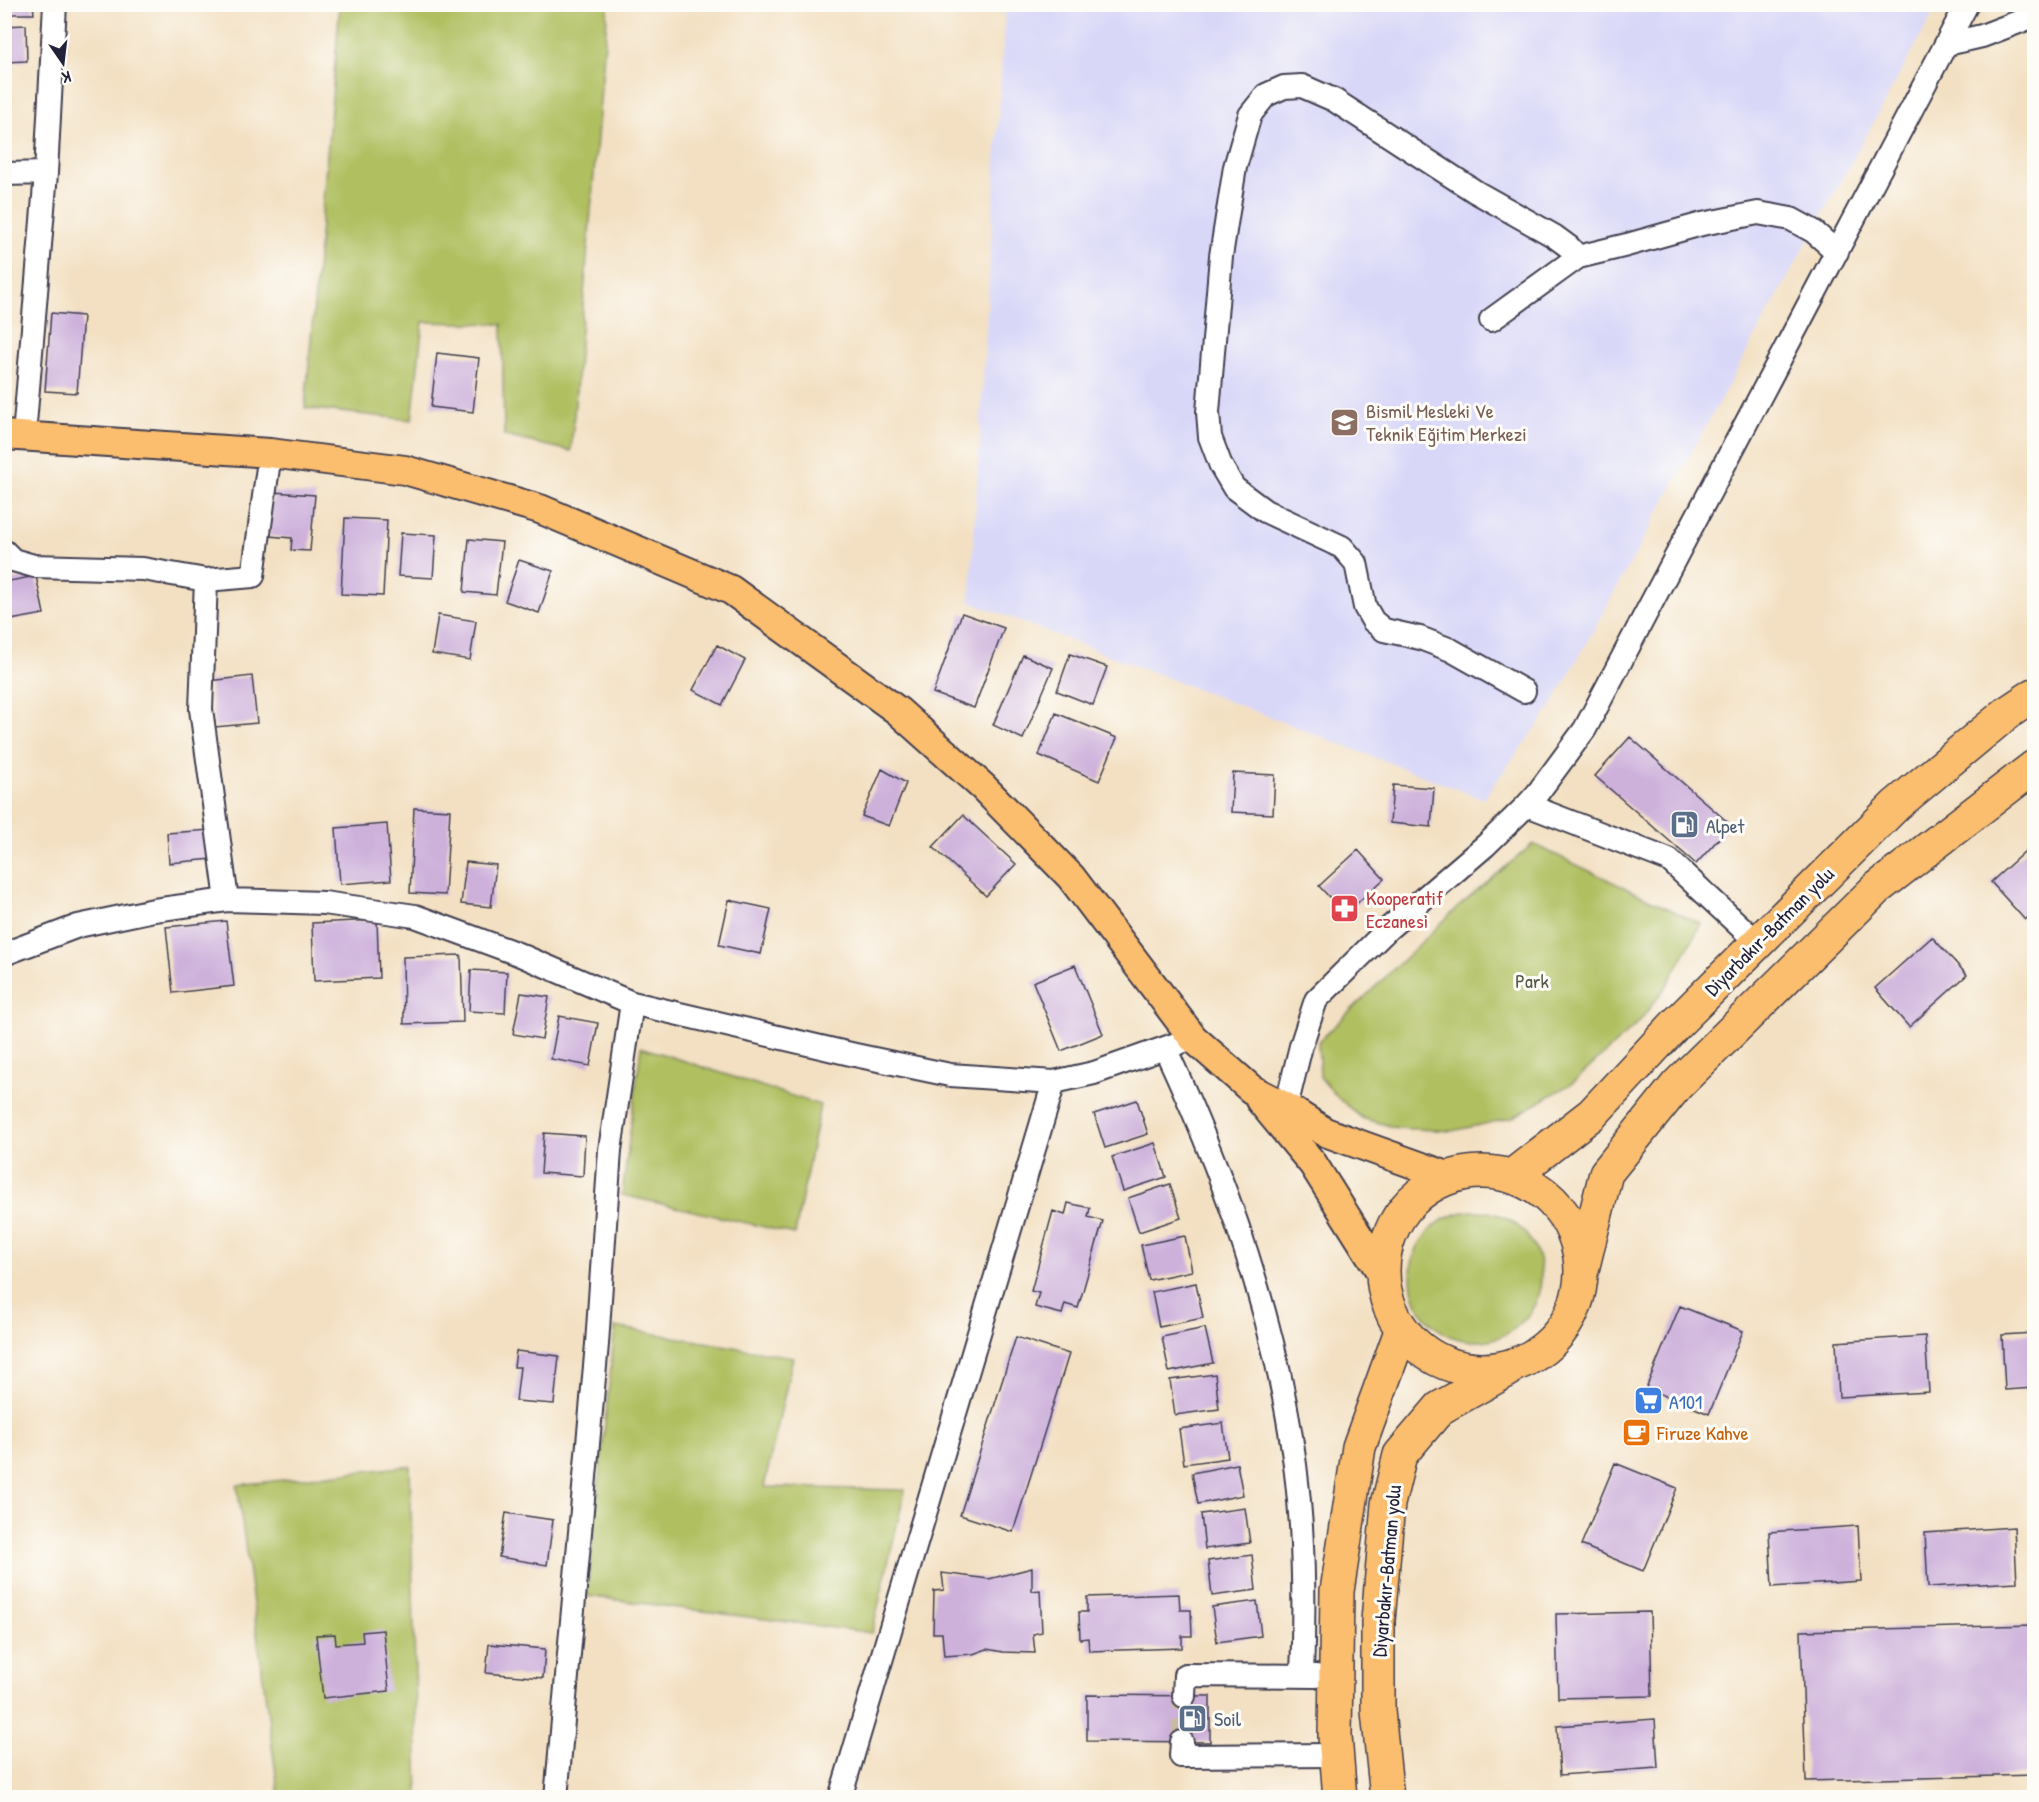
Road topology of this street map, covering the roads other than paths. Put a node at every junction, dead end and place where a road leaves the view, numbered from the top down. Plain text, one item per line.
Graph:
1 (55, 4) edge
2 (1967, 4) edge
3 (2034, 16) edge
4 (1947, 45) junction
5 (46, 173) junction
6 (4, 174) edge
7 (1837, 252) junction
8 (1578, 257) junction
9 (1491, 320) dead end
10 (14, 436) edge
11 (270, 453) junction
12 (4, 551) edge
13 (206, 580) junction
14 (1524, 692) dead end
15 (2034, 695) edge
16 (2034, 767) edge
17 (1527, 805) junction
18 (227, 900) junction
19 (1758, 943) junction
20 (4, 954) edge
21 (632, 1003) junction
22 (1193, 1038) junction
23 (1165, 1048) junction
24 (1054, 1082) junction
25 (1251, 1089) junction
26 (1286, 1107) junction
27 (1313, 1164) junction
28 (1512, 1176) junction
29 (1450, 1177) junction
30 (1582, 1270) junction
31 (1382, 1272) junction
32 (1401, 1331) junction
33 (1514, 1366) junction
34 (1302, 1676) junction
35 (1336, 1676) junction
36 (1184, 1696) tunnel mouth
37 (1182, 1742) dead end
38 (1337, 1755) junction
39 (556, 1797) edge
40 (840, 1797) edge
41 (1340, 1797) edge
42 (1387, 1797) edge

1 - 5 street
2 - 4 street
3 - 4 street
4 - 7 street
5 - 6 street
5 - 10 street
7 - 8 street
7 - 17 street
8 - 9 street
8 - 14 street
10 - 11 main road
11 - 13 street
11 - 22 main road
12 - 13 street
13 - 18 street
15 - 19 highway, Diyarbakır-Batman yolu
16 - 30 highway
17 - 19 street
17 - 26 street
18 - 20 street
18 - 21 street
19 - 28 highway, Diyarbakır-Batman yolu
21 - 24 street
21 - 39 street
22 - 23 street
22 - 25 main road
23 - 24 street
23 - 34 street
24 - 40 street
25 - 26 main road
25 - 27 main road
26 - 27 street
26 - 29 main road
27 - 31 main road
28 - 29 highway
28 - 30 highway
29 - 31 highway
30 - 33 highway
31 - 32 highway
32 - 33 highway
32 - 35 highway, Diyarbakır-Batman yolu
33 - 42 highway, Diyarbakır-Batman yolu
34 - 35 street
34 - 36 street
35 - 38 highway, Diyarbakır-Batman yolu
37 - 38 street
38 - 41 highway, Diyarbakır-Batman yolu

